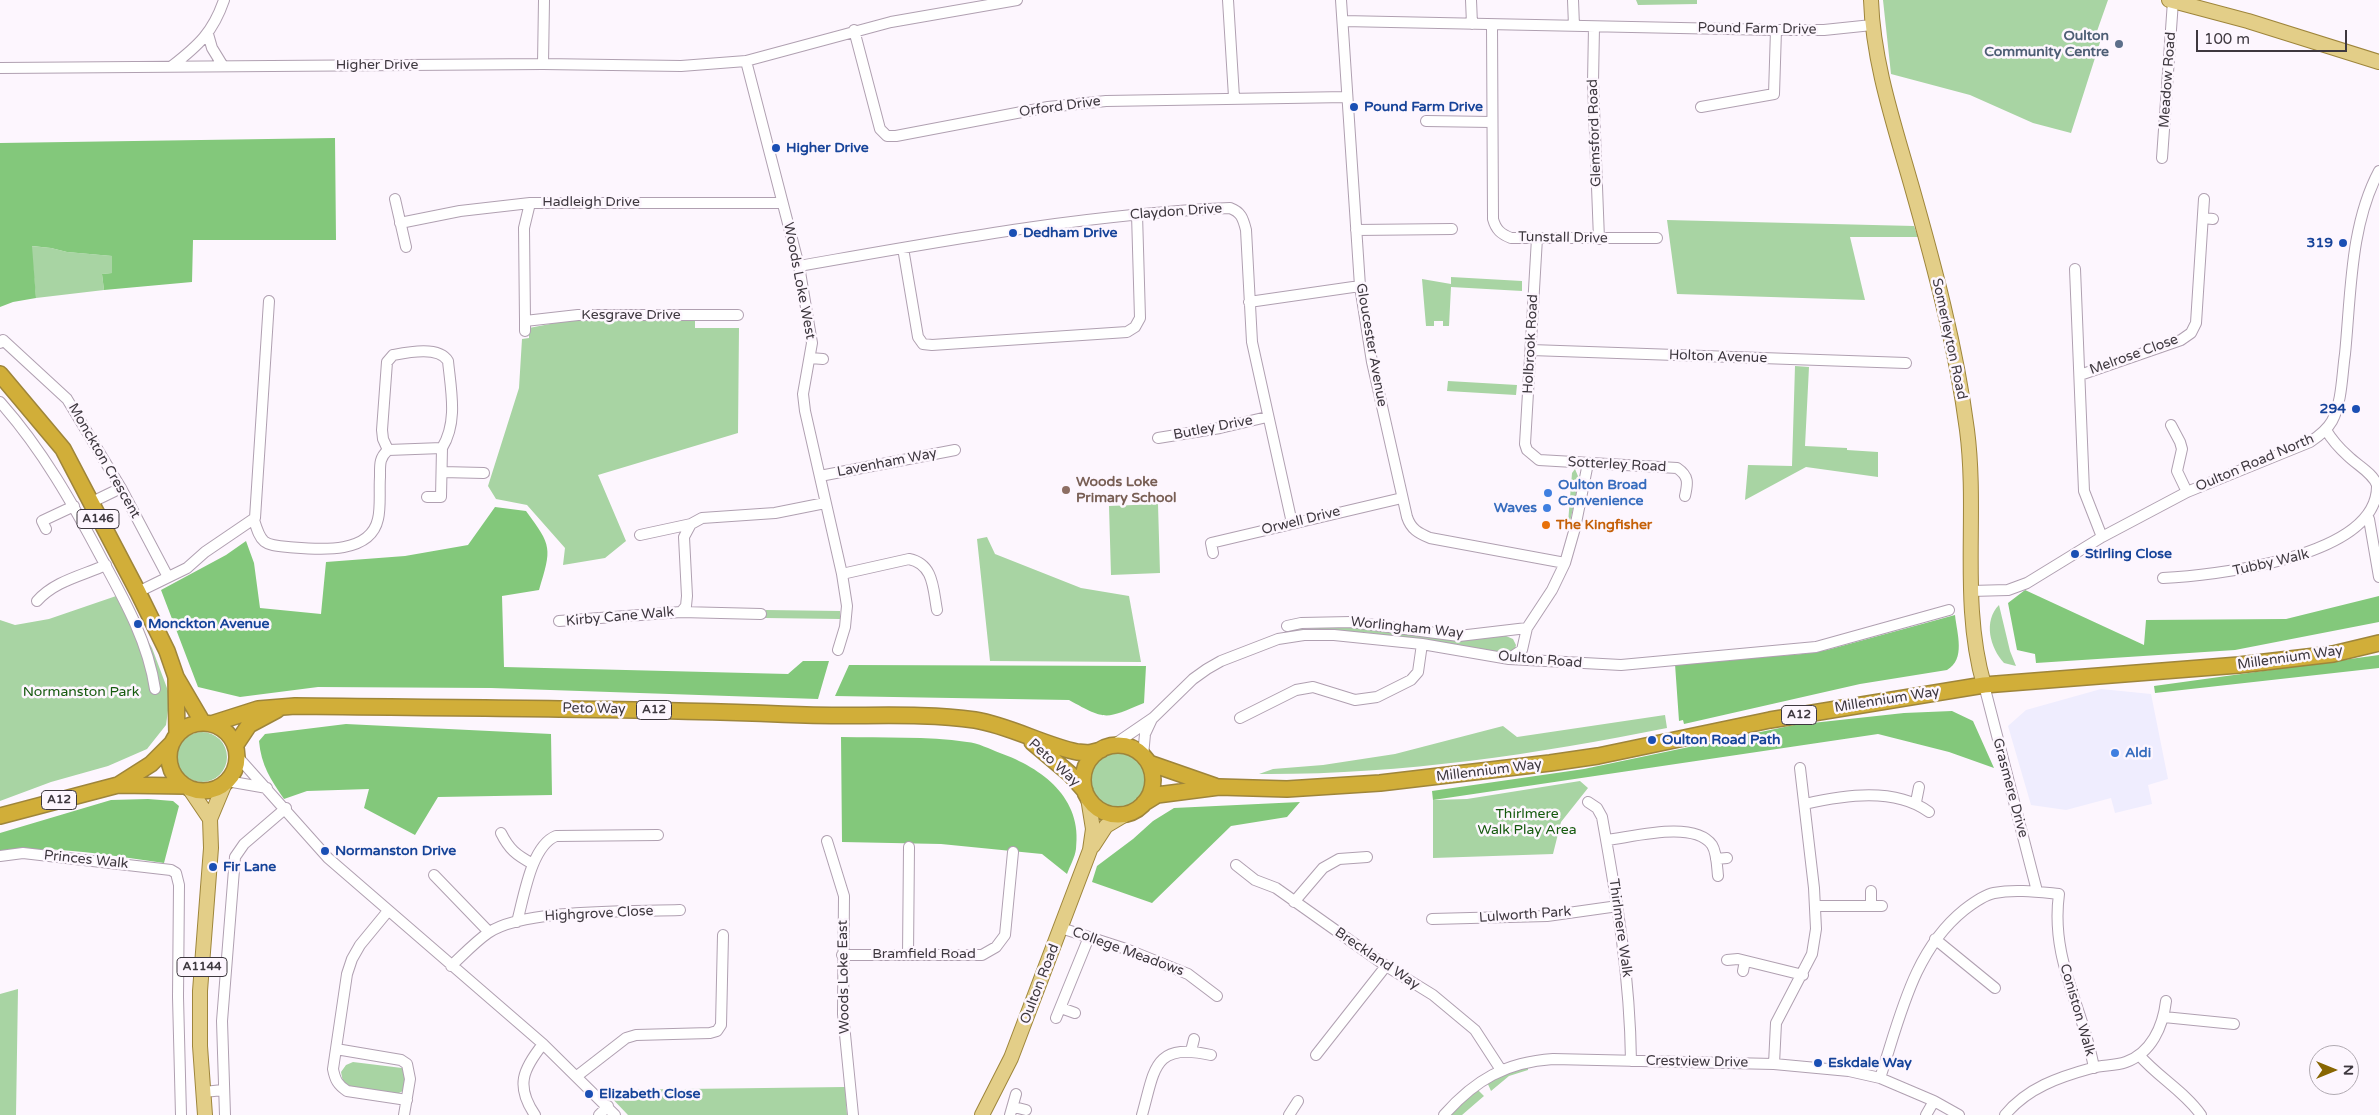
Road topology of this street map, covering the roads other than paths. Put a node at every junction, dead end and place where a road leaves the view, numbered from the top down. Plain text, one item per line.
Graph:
1 (224, 0) edge
2 (544, 0) edge
3 (1017, 0) edge
4 (1228, 0) edge
5 (1341, 0) edge
6 (1471, 0) edge
7 (1573, 0) edge
8 (1871, 0) edge
9 (2171, 1) edge
10 (1343, 21) junction
11 (1472, 24) junction
12 (1492, 25) junction
13 (1872, 25) junction
14 (1574, 26) junction
15 (1594, 27) junction
16 (854, 30) junction
17 (1776, 30) junction
18 (208, 34) junction
19 (746, 61) junction
20 (2379, 62) edge
21 (543, 64) junction
22 (172, 66) junction
23 (224, 66) junction
24 (0, 68) edge
25 (1234, 97) junction
26 (1347, 97) junction
27 (1701, 107) dead end
28 (1426, 121) dead end
29 (1491, 122) junction
30 (2162, 158) dead end
31 (2379, 171) edge
32 (395, 199) dead end
33 (2204, 199) dead end
34 (530, 203) junction
35 (782, 204) junction
36 (1136, 214) junction
37 (400, 224) junction
38 (1452, 229) dead end
39 (1356, 230) junction
40 (1537, 238) junction
41 (1657, 238) dead end
42 (1599, 239) junction
43 (406, 247) dead end
44 (903, 248) junction
45 (799, 266) junction
46 (2075, 270) dead end
47 (1360, 286) junction
48 (269, 301) dead end
49 (1249, 302) junction
50 (738, 314) dead end
51 (0, 342) edge
52 (1531, 350) junction
53 (810, 358) junction
54 (824, 359) dead end
55 (1906, 363) dead end
56 (0, 374) edge
57 (2080, 375) junction
58 (0, 402) edge
59 (1267, 417) junction
60 (2171, 425) dead end
61 (2326, 430) junction
62 (1158, 438) dead end
63 (442, 448) junction
64 (388, 450) junction
65 (955, 450) dead end
66 (1527, 450) joint
67 (1588, 463) junction
68 (442, 472) junction
69 (484, 473) dead end
70 (75, 474) junction
71 (820, 476) junction
72 (60, 483) junction
73 (121, 488) junction
74 (2187, 492) junction
75 (1685, 496) dead end
76 (427, 497) dead end
77 (1402, 498) junction
78 (90, 503) junction
79 (825, 504) junction
80 (74, 506) junction
81 (2370, 519) junction
82 (254, 520) junction
83 (1292, 523) junction
84 (691, 524) junction
85 (46, 529) dead end
86 (640, 534) dead end
87 (2102, 537) junction
88 (1213, 552) dead end
89 (1565, 563) junction
90 (106, 565) junction
91 (842, 574) junction
92 (168, 577) junction
93 (2379, 577) edge
94 (2163, 578) dead end
95 (1971, 591) junction
96 (138, 592) junction
97 (37, 601) dead end
98 (937, 610) dead end
99 (1949, 610) dead end
100 (682, 612) junction
101 (761, 614) dead end
102 (559, 621) dead end
103 (1287, 626) dead end
104 (1527, 628) junction
105 (2379, 643) edge
106 (1422, 644) junction
107 (838, 650) dead end
108 (1509, 659) junction
109 (176, 677) junction
110 (1984, 685) junction
111 (155, 689) dead end
112 (282, 707) junction
113 (1153, 718) junction
114 (1240, 718) dead end
115 (207, 723) junction
116 (1023, 735) junction
117 (174, 739) junction
118 (1106, 748) junction
119 (236, 751) junction
120 (1146, 760) junction
121 (1800, 768) dead end
122 (226, 782) junction
123 (118, 785) junction
124 (187, 787) junction
125 (1919, 787) dead end
126 (268, 788) junction
127 (1219, 788) junction
128 (1086, 795) junction
129 (1588, 802) dead end
130 (1916, 802) junction
131 (1144, 803) junction
132 (1805, 804) junction
133 (286, 808) junction
134 (1929, 812) dead end
135 (1126, 814) junction
136 (0, 816) edge
137 (210, 819) junction
138 (501, 833) dead end
139 (658, 835) dead end
140 (1606, 840) junction
141 (827, 841) dead end
142 (909, 847) dead end
143 (1090, 850) junction
144 (1014, 852) dead end
145 (0, 856) edge
146 (1367, 857) dead end
147 (1727, 858) dead end
148 (1716, 859) junction
149 (533, 864) junction
150 (1236, 865) dead end
151 (434, 875) dead end
152 (1718, 876) dead end
153 (1871, 891) dead end
154 (2038, 891) junction
155 (1294, 902) junction
156 (1618, 906) junction
157 (1815, 906) junction
158 (680, 910) dead end
159 (388, 911) junction
160 (1432, 919) dead end
161 (518, 922) junction
162 (1061, 928) junction
163 (489, 932) junction
164 (723, 935) dead end
165 (1089, 937) junction
166 (1936, 939) junction
167 (842, 955) junction
168 (908, 955) junction
169 (1727, 960) dead end
170 (451, 966) junction
171 (1386, 966) junction
172 (1803, 975) junction
173 (1995, 988) dead end
174 (1217, 996) dead end
175 (2166, 1002) dead end
176 (1060, 1008) junction
177 (1075, 1013) dead end
178 (2164, 1017) junction
179 (1056, 1018) dead end
180 (2234, 1024) dead end
181 (1194, 1039) dead end
182 (543, 1044) junction
183 (336, 1049) junction
184 (1191, 1051) junction
185 (1211, 1055) dead end
186 (1316, 1055) dead end
187 (2139, 1055) junction
188 (1631, 1061) junction
189 (1774, 1064) junction
190 (2094, 1068) junction
191 (1502, 1070) junction
192 (577, 1076) junction
193 (1880, 1078) junction
194 (223, 1090) junction
195 (204, 1092) junction
196 (1016, 1094) dead end
197 (406, 1100) junction
198 (1934, 1100) junction
199 (1298, 1101) dead end
200 (608, 1106) junction
201 (1026, 1110) dead end
202 (1012, 1111) edge
203 (181, 1115) edge
204 (205, 1115) edge
205 (225, 1115) edge
206 (404, 1115) edge
207 (535, 1115) edge
208 (599, 1115) edge
209 (615, 1115) edge
210 (853, 1115) edge
211 (982, 1115) edge
212 (1142, 1115) edge
213 (1289, 1115) edge
214 (1444, 1115) edge
215 (1926, 1115) edge
216 (1959, 1115) edge
217 (2005, 1115) edge
218 (2201, 1115) edge

1 - 18 street
2 - 21 street
3 - 16 street, Higher Drive
4 - 25 street
5 - 10 street, Gloucester Avenue
6 - 11 street
7 - 14 street
8 - 13 main road, Somerleyton Road
9 - 20 main road
9 - 30 street, Meadow Road
10 - 11 street, Pound Farm Drive
10 - 26 street, Gloucester Avenue
11 - 12 street, Pound Farm Drive
12 - 14 street, Pound Farm Drive
12 - 29 street, Tunstall Drive
13 - 17 street, Pound Farm Drive
13 - 95 main road, Somerleyton Road
14 - 15 street, Pound Farm Drive
15 - 17 street, Pound Farm Drive
15 - 42 street, Glemsford Road
16 - 19 street, Higher Drive
16 - 25 street, Orford Drive
17 - 27 street
18 - 22 street
18 - 23 street
19 - 21 street, Higher Drive
19 - 35 street, Woods Loke West
21 - 23 street, Higher Drive
22 - 23 street, Higher Drive
22 - 24 street, Higher Drive
25 - 26 street, Orford Drive
26 - 39 street, Gloucester Avenue
28 - 29 street
29 - 40 street, Tunstall Drive
31 - 61 street, Oulton Road North
32 - 37 street
33 - 57 street, Melrose Close
34 - 35 street, Hadleigh Drive
34 - 37 street, Hadleigh Drive
34 - 50 street, Kesgrave Drive
35 - 45 street, Woods Loke West
36 - 44 street, Claydon Drive
36 - 44 street
36 - 49 street, Claydon Drive
37 - 43 street
38 - 39 street
39 - 47 street, Gloucester Avenue
40 - 42 street, Tunstall Drive
40 - 52 street, Holbrook Road
41 - 42 street, Tunstall Drive
44 - 45 street, Claydon Drive
45 - 53 street, Woods Loke West
46 - 57 street
47 - 49 street
47 - 77 street, Gloucester Avenue
48 - 82 street
49 - 59 street, Claydon Drive
51 - 73 street, Monckton Crescent
52 - 55 street, Holton Avenue
52 - 66 street, Holbrook Road
53 - 54 street
53 - 71 street, Woods Loke West
56 - 70 highway, A146
57 - 87 street
58 - 72 street
59 - 62 street, Butley Drive
59 - 83 street, Claydon Drive
60 - 74 street
61 - 74 street, Oulton Road North
61 - 81 street
63 - 64 street
63 - 64 street
63 - 68 street
64 - 82 street
65 - 71 street, Lavenham Way
66 - 67 street, Sotterley Road
67 - 75 street, Sotterley Road
67 - 89 street
68 - 69 street
68 - 76 street
70 - 72 street
70 - 78 highway, A146
71 - 79 street, Woods Loke West
72 - 80 street
73 - 78 street
73 - 92 street, Monckton Crescent
74 - 87 street, Oulton Road North
77 - 83 street, Orwell Drive
77 - 89 street, Gloucester Avenue
78 - 96 highway, A146
79 - 84 street
79 - 91 street, Woods Loke West
80 - 85 street
80 - 90 street
81 - 93 street
81 - 94 street, Tubby Walk
82 - 92 street
83 - 88 street, Orwell Drive
84 - 86 street
84 - 100 street, Kirby Cane Walk
87 - 95 street, Oulton Road North
89 - 104 street
90 - 97 street
90 - 111 street
91 - 98 street
91 - 107 street, Woods Loke West
92 - 96 street
95 - 110 main road, Somerleyton Road
96 - 109 highway, A146
99 - 108 street, Oulton Road
100 - 101 street, Kirby Cane Walk
100 - 102 street, Kirby Cane Walk
103 - 104 street, Worlingham Way
104 - 108 street
105 - 110 highway, Millennium Way / A12
106 - 108 street, Oulton Road
106 - 113 street, Oulton Road
106 - 114 street
109 - 115 highway, A146
109 - 117 highway, A146
110 - 127 highway, Millennium Way / A12
110 - 154 street, Grasmere Drive
112 - 115 highway, Peto Way / A12
112 - 116 highway, Peto Way / A12
112 - 119 highway, Peto Way / A12
113 - 118 street, Oulton Road
113 - 120 street, Oulton Road
115 - 117 highway
115 - 119 highway
116 - 118 highway, Peto Way / A12
116 - 128 highway, Peto Way / A12
117 - 123 highway, A12
117 - 124 highway
118 - 120 highway
118 - 128 highway
119 - 122 highway
119 - 126 street
120 - 127 highway, Millennium Way / A12
120 - 131 highway
121 - 132 street
122 - 124 highway
122 - 126 street
122 - 137 main road, A1144
123 - 124 highway, A12
123 - 136 highway, A12
124 - 137 main road
125 - 130 street
126 - 133 street
127 - 131 highway, Millennium Way / A12
128 - 135 highway
128 - 143 main road, Oulton Road
129 - 140 street, Thirlmere Walk
130 - 132 street
130 - 134 street
131 - 135 highway
132 - 157 street
133 - 159 street
133 - 194 street
135 - 143 main road, Oulton Road
137 - 195 main road, A1144
138 - 149 street
139 - 149 street
140 - 148 street
140 - 156 street, Thirlmere Walk
141 - 167 street, Woods Loke East
142 - 168 street
143 - 162 main road, Oulton Road
144 - 168 street, Bramfield Road
145 - 203 street, Princes Walk
146 - 155 street
147 - 148 street
148 - 152 street
149 - 161 street
150 - 155 street, Breckland Way
151 - 163 street
153 - 157 street
154 - 166 street
154 - 190 street, Coniston Walk
155 - 171 street, Breckland Way
156 - 160 street, Lulworth Park
156 - 188 street, Thirlmere Walk
157 - 172 street
158 - 161 street, Highgrove Close
159 - 170 street
159 - 183 street
161 - 163 street, Highgrove Close
162 - 165 street, College Meadows
162 - 211 main road, Oulton Road
163 - 170 street, Highgrove Close
164 - 192 street
165 - 174 street, College Meadows
165 - 176 street
166 - 173 street
166 - 193 street
167 - 168 street, Bramfield Road
167 - 210 street, Woods Loke East
169 - 172 street
170 - 182 street
171 - 186 street
171 - 191 street, Breckland Way
172 - 189 street
175 - 178 street
176 - 177 street
176 - 179 street
178 - 180 street
178 - 187 street
181 - 184 street
182 - 192 street
182 - 207 street
183 - 197 street
183 - 197 street
184 - 185 street
184 - 212 street
187 - 190 street
187 - 218 street
188 - 189 street, Crestview Drive
188 - 191 street, Crestview Drive
189 - 193 street, Crestview Drive
190 - 217 street
191 - 214 street, Crestview Drive
192 - 200 street
193 - 198 street, Crestview Drive
194 - 195 street
194 - 205 street
195 - 204 main road, A1144
196 - 202 street
197 - 206 street
198 - 215 street
198 - 216 street, Crestview Drive
199 - 213 street
200 - 208 street
200 - 209 street
201 - 202 street

